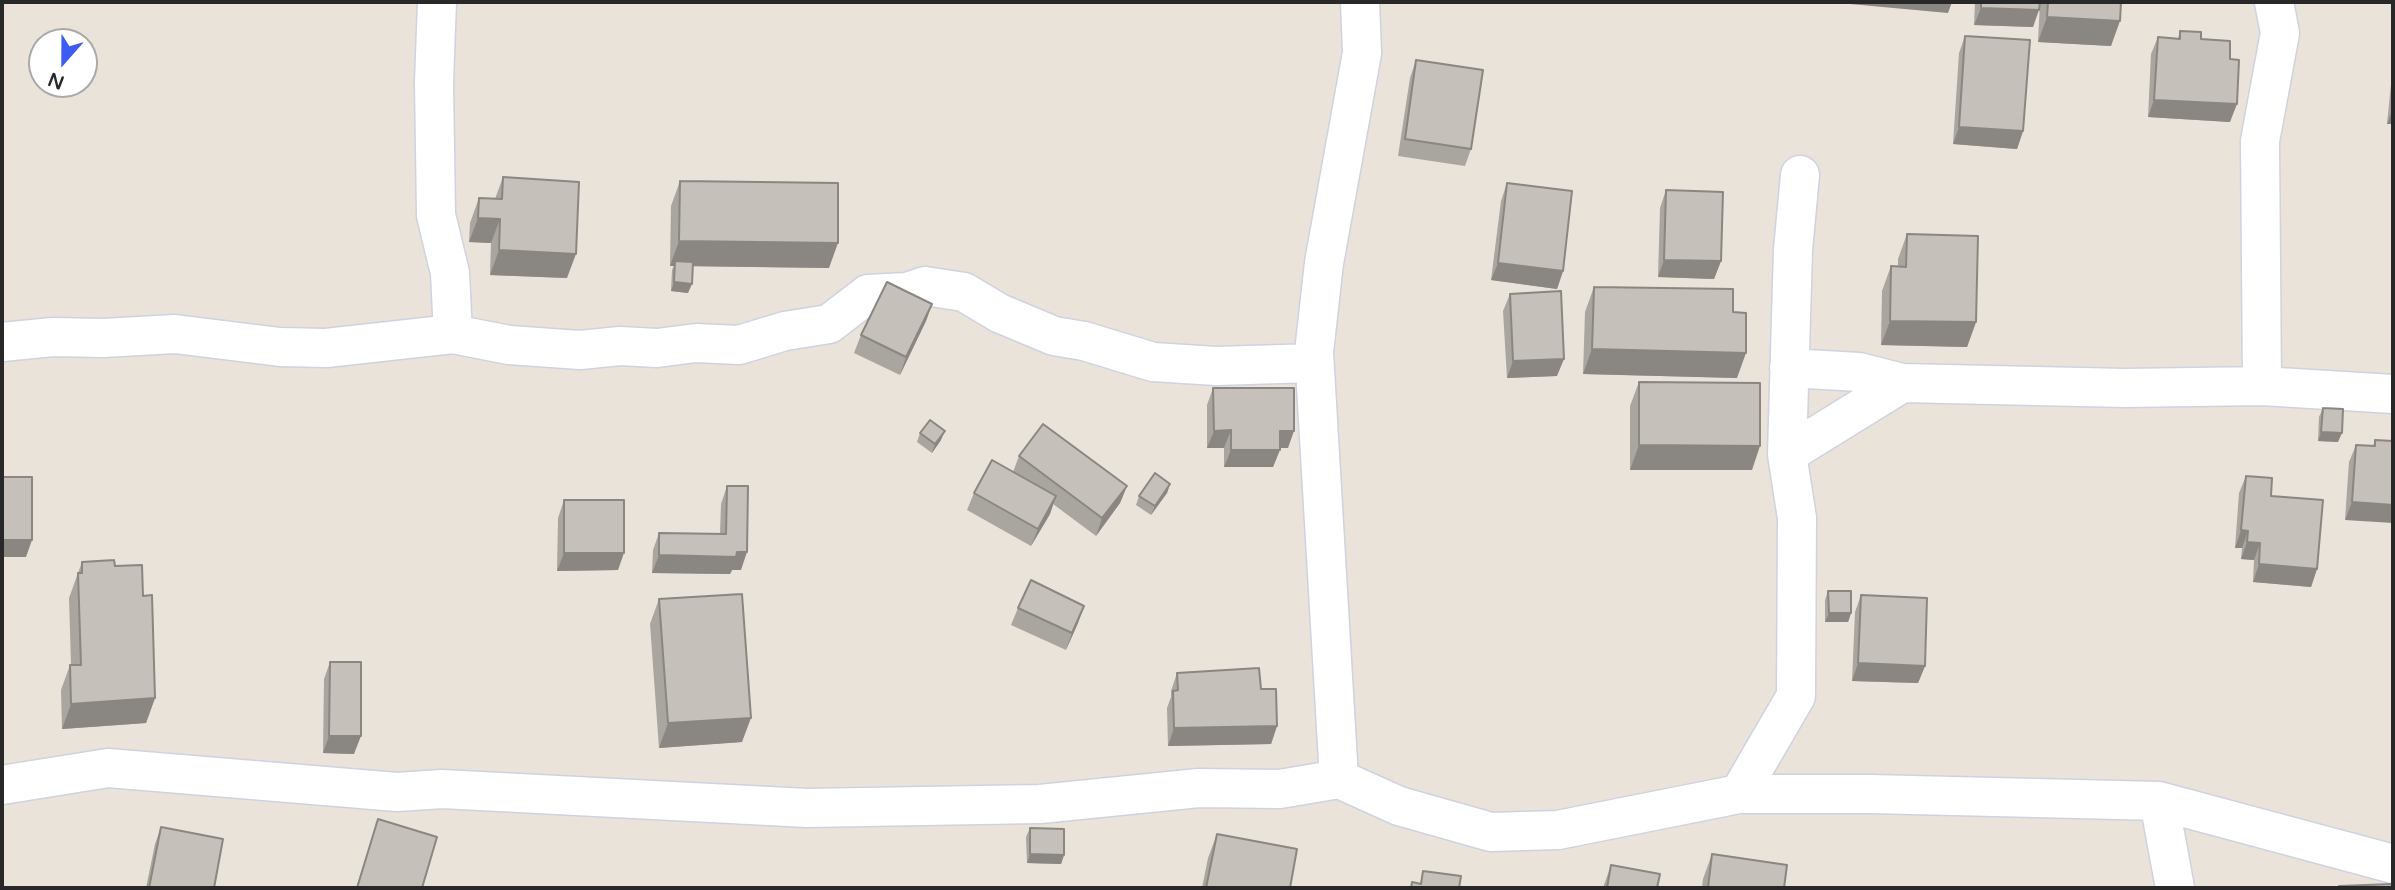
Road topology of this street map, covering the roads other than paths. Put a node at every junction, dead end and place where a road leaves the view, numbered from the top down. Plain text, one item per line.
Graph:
1 (437, 2) edge
2 (1360, 2) edge
3 (2274, 2) edge
4 (1800, 175) dead end
5 (453, 334) junction
6 (2, 342) edge
7 (1314, 363) junction
8 (1789, 368) junction
9 (1902, 383) junction
10 (2262, 386) junction
11 (2393, 394) edge
12 (1787, 454) junction
13 (1339, 779) junction
14 (2, 785) edge
15 (1739, 794) junction
16 (2158, 801) junction
17 (2393, 864) edge
18 (2175, 888) edge

1 - 5 street
2 - 7 street
3 - 10 street
4 - 8 street
5 - 6 street
5 - 7 street
7 - 13 street
8 - 9 street
8 - 12 street
9 - 10 street
9 - 12 street
10 - 11 street
12 - 15 street
13 - 14 street
13 - 15 street
15 - 16 street
16 - 17 street
16 - 18 street

